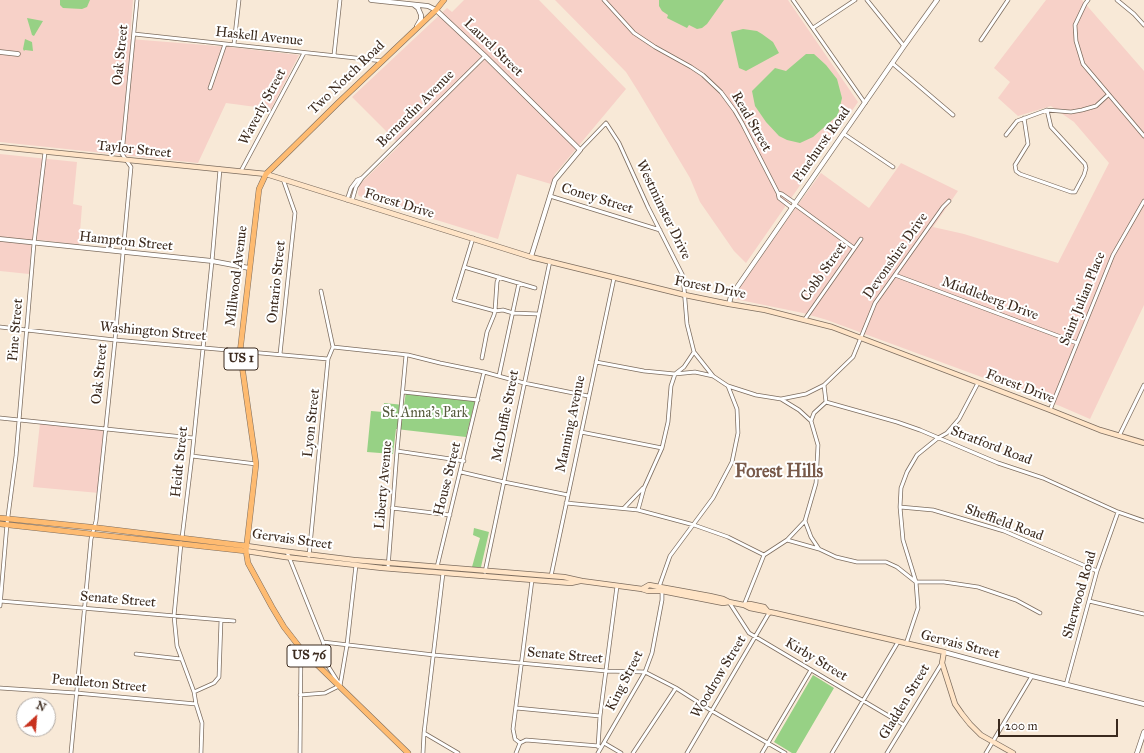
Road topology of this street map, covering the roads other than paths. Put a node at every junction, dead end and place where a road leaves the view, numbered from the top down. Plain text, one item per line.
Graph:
1 (137, 0) edge
2 (239, 0) edge
3 (340, 0) edge
4 (371, 0) edge
5 (444, 0) edge
6 (604, 0) edge
7 (793, 0) edge
8 (855, 0) edge
9 (867, 0) edge
10 (937, 0) edge
11 (1008, 0) edge
12 (1088, 0) edge
13 (1117, 0) edge
14 (414, 5) junction
15 (436, 10) junction
16 (1144, 25) edge
17 (813, 28) junction
18 (415, 30) junction
19 (134, 34) junction
20 (982, 40) dead end
21 (226, 44) junction
22 (234, 44) junction
23 (904, 46) junction
24 (0, 52) edge
25 (304, 53) junction
26 (18, 54) dead end
27 (334, 55) junction
28 (485, 56) junction
29 (383, 61) junction
30 (892, 63) junction
31 (210, 88) dead end
32 (1108, 95) junction
33 (865, 103) junction
34 (1047, 110) junction
35 (953, 115) dead end
36 (1024, 118) junction
37 (844, 134) junction
38 (1006, 135) dead end
39 (1144, 136) edge
40 (0, 147) edge
41 (580, 150) junction
42 (44, 152) junction
43 (126, 160) junction
44 (893, 167) dead end
45 (220, 169) junction
46 (241, 171) junction
47 (266, 174) junction
48 (362, 178) junction
49 (283, 179) junction
50 (550, 196) junction
51 (347, 200) junction
52 (352, 201) junction
53 (949, 201) dead end
54 (1144, 201) edge
55 (794, 205) junction
56 (660, 230) junction
57 (473, 238) junction
58 (862, 238) dead end
59 (0, 239) edge
60 (34, 244) junction
61 (854, 248) junction
62 (123, 252) junction
63 (531, 257) junction
64 (212, 261) junction
65 (550, 261) junction
66 (464, 267) junction
67 (249, 268) junction
68 (895, 275) junction
69 (499, 277) junction
70 (614, 278) junction
71 (519, 283) junction
72 (536, 288) dead end
73 (321, 291) dead end
74 (684, 295) junction
75 (729, 304) junction
76 (495, 310) junction
77 (513, 312) junction
78 (538, 314) junction
79 (805, 319) junction
80 (0, 327) edge
81 (27, 329) junction
82 (860, 337) junction
83 (115, 340) junction
84 (1077, 343) junction
85 (203, 347) junction
86 (333, 347) junction
87 (240, 352) junction
88 (694, 352) junction
89 (280, 354) junction
90 (406, 355) junction
91 (482, 358) dead end
92 (328, 359) junction
93 (596, 362) junction
94 (484, 372) junction
95 (675, 374) junction
96 (499, 376) junction
97 (713, 376) junction
98 (524, 383) junction
99 (978, 383) junction
100 (824, 385) junction
101 (1144, 385) edge
102 (728, 386) junction
103 (403, 392) junction
104 (588, 396) junction
105 (781, 399) junction
106 (478, 400) junction
107 (826, 402) junction
108 (1050, 410) junction
109 (0, 418) edge
110 (18, 421) junction
111 (811, 421) junction
112 (105, 430) junction
113 (581, 432) junction
114 (1119, 436) junction
115 (193, 438) junction
116 (938, 438) junction
117 (1144, 443) edge
118 (662, 448) junction
119 (397, 451) junction
120 (192, 456) junction
121 (464, 461) junction
122 (256, 464) junction
123 (461, 472) junction
124 (504, 482) junction
125 (644, 488) junction
126 (568, 495) junction
127 (566, 503) junction
128 (900, 507) junction
129 (392, 508) junction
130 (624, 508) junction
131 (638, 510) junction
132 (1118, 512) junction
133 (450, 515) junction
134 (0, 518) edge
135 (7, 521) junction
136 (805, 521) junction
137 (1144, 521) edge
138 (0, 524) edge
139 (694, 525) junction
140 (94, 527) junction
141 (92, 534) junction
142 (182, 538) junction
143 (787, 540) junction
144 (181, 544) junction
145 (247, 546) junction
146 (819, 549) junction
147 (246, 552) junction
148 (287, 552) junction
149 (764, 555) junction
150 (309, 557) junction
151 (289, 558) junction
152 (356, 565) junction
153 (389, 565) junction
154 (438, 567) junction
155 (1097, 571) junction
156 (443, 573) junction
157 (484, 573) junction
158 (551, 576) junction
159 (532, 580) junction
160 (582, 581) junction
161 (916, 582) junction
162 (617, 585) junction
163 (659, 586) junction
164 (642, 589) junction
165 (662, 592) junction
166 (0, 601) edge
167 (1089, 601) junction
168 (729, 602) junction
169 (744, 605) junction
170 (0, 606) edge
171 (84, 608) junction
172 (769, 613) junction
173 (1040, 613) dead end
174 (1144, 614) edge
175 (174, 616) junction
176 (221, 620) junction
177 (234, 621) dead end
178 (756, 637) junction
179 (323, 642) junction
180 (898, 642) junction
181 (906, 644) junction
182 (347, 645) junction
183 (301, 649) junction
184 (944, 652) junction
185 (136, 654) dead end
186 (434, 655) junction
187 (181, 659) junction
188 (942, 662) junction
189 (522, 663) junction
190 (811, 670) junction
191 (606, 671) junction
192 (645, 672) junction
193 (1032, 676) junction
194 (1066, 685) junction
195 (340, 686) junction
196 (0, 688) edge
197 (676, 688) junction
198 (194, 692) junction
199 (76, 693) junction
200 (300, 695) junction
201 (863, 701) junction
202 (196, 704) junction
203 (1144, 704) edge
204 (516, 708) junction
205 (712, 711) junction
206 (600, 716) junction
207 (904, 725) junction
208 (1144, 732) edge
209 (424, 733) junction
210 (992, 741) junction
211 (520, 743) junction
212 (768, 743) junction
213 (603, 745) junction
214 (598, 747) junction
215 (71, 753) edge
216 (201, 753) edge
217 (300, 753) edge
218 (408, 753) edge
219 (423, 753) edge
220 (458, 753) edge
221 (516, 753) edge
222 (598, 753) edge
223 (621, 753) edge
224 (633, 753) edge
225 (687, 753) edge
226 (762, 753) edge
227 (785, 753) edge
228 (832, 753) edge
229 (888, 753) edge
230 (986, 753) edge
231 (1013, 753) edge
232 (1137, 753) edge

1 - 19 street, Oak Street
2 - 22 street
3 - 27 street
4 - 14 street, Laurel Street
5 - 15 main road, Two Notch Road / US 1
6 - 55 street, Read Street
7 - 17 street
8 - 17 street
9 - 23 street
10 - 23 street, Pinehurst Road
11 - 20 street
12 - 32 street
13 - 16 street
14 - 15 street, Laurel Street
14 - 18 street
15 - 18 main road, Two Notch Road / US 1
15 - 28 street, Laurel Street
17 - 33 street
18 - 29 main road, Two Notch Road / US 1
19 - 21 street, Haskell Avenue
19 - 43 street, Oak Street
21 - 22 street, Haskell Avenue
21 - 31 street
22 - 25 street, Haskell Avenue
23 - 30 street, Pinehurst Road
24 - 26 street
25 - 27 street, Haskell Avenue
25 - 46 street, Waverly Street
27 - 29 street, Haskell Avenue
28 - 41 street, Laurel Street
28 - 48 street, Bernardin Avenue
29 - 47 main road, Two Notch Road / US 1
30 - 33 street, Pinehurst Road
30 - 35 street
32 - 34 street
32 - 39 street
33 - 37 street, Pinehurst Road
34 - 36 street
34 - 36 street
36 - 38 street
37 - 44 street
37 - 55 street, Pinehurst Road
40 - 42 main road, Taylor Street
41 - 50 street
41 - 56 street, Westminster Drive
42 - 43 main road, Taylor Street
42 - 60 street, Pine Street
43 - 45 main road, Taylor Street
43 - 62 street, Oak Street
45 - 46 main road, Taylor Street
45 - 64 street, Heidt Street
46 - 47 main road, Taylor Street
47 - 49 main road, Forest Drive
47 - 67 main road, Millwood Avenue / US 1
48 - 51 street, Bernardin Avenue
48 - 52 street, Bernardin Avenue
49 - 51 main road, Forest Drive
49 - 89 street, Ontario Street
50 - 56 street, Coney Street
50 - 63 street
51 - 52 main road, Forest Drive
52 - 57 main road, Forest Drive
53 - 68 street, Devonshire Drive
54 - 84 street, Saint Julian Place
55 - 61 street, Read Street
55 - 75 street, Pinehurst Road
56 - 74 street, Westminster Drive
57 - 63 main road, Forest Drive
57 - 66 street
58 - 61 street, Cobb Street
59 - 60 street, Hampton Street
60 - 62 street, Hampton Street
60 - 81 street, Pine Street
61 - 79 street, Cobb Street
62 - 64 street, Hampton Street
62 - 83 street, Oak Street
63 - 65 main road, Forest Drive
64 - 67 street, Hampton Street
64 - 85 street, Heidt Street
65 - 70 main road, Forest Drive
65 - 78 street, McDuffie Street
66 - 69 street
66 - 76 street
67 - 87 main road, Millwood Avenue / US 1
68 - 82 street, Devonshire Drive
68 - 84 street, Middleberg Drive
69 - 71 street
69 - 76 street
70 - 74 main road, Forest Drive
70 - 93 street, Manning Avenue
71 - 72 street
71 - 77 street
73 - 86 street
74 - 75 main road, Forest Drive
74 - 88 street, Westminster Drive
75 - 79 main road, Forest Drive
76 - 77 street
76 - 91 street
77 - 78 street
77 - 96 street
78 - 98 street, McDuffie Street
79 - 82 main road, Forest Drive
80 - 81 street, Washington Street
81 - 83 street, Washington Street
81 - 110 street, Pine Street
82 - 99 main road, Forest Drive
82 - 100 street, Devonshire Drive
83 - 85 street, Washington Street
83 - 112 street, Oak Street
84 - 108 street, Saint Julian Place
85 - 87 street, Washington Street
85 - 115 street, Heidt Street
86 - 90 street
86 - 92 street, Lyon Street
87 - 89 street, Washington Street
87 - 122 main road, Millwood Avenue / US 1
88 - 95 street
88 - 97 street, Westminster Drive
89 - 92 street, Washington Street
90 - 94 street
90 - 103 street, Liberty Avenue
92 - 150 street, Lyon Street
93 - 95 street
93 - 104 street, Manning Avenue
94 - 96 street
94 - 106 street, House Street
95 - 97 street
95 - 118 street
96 - 98 street
97 - 102 street
98 - 104 street
98 - 124 street, McDuffie Street
99 - 108 main road, Forest Drive
99 - 116 street
100 - 105 street, Devonshire Drive
100 - 107 street
101 - 114 street
102 - 105 street
102 - 139 street
103 - 106 street
103 - 119 street, Liberty Avenue
104 - 113 street, Manning Avenue
105 - 111 street
106 - 121 street, House Street
107 - 111 street
107 - 116 street, Stratford Road
108 - 114 main road, Forest Drive
109 - 110 street
110 - 112 street
110 - 135 street, Pine Street
111 - 136 street
112 - 115 street
112 - 140 street, Oak Street
113 - 118 street
113 - 126 street, Manning Avenue
114 - 117 main road, Forest Drive
115 - 120 street, Heidt Street
116 - 128 street
116 - 132 street, Stratford Road
118 - 125 street
119 - 121 street
119 - 129 street, Liberty Avenue
120 - 122 street
120 - 142 street, Heidt Street
121 - 123 street, House Street
122 - 145 main road, Millwood Avenue / US 1
123 - 124 street
123 - 133 street, House Street
124 - 126 street
124 - 157 street, McDuffie Street
125 - 130 street
125 - 131 street
126 - 127 street, Manning Avenue
127 - 130 street
127 - 158 street, Manning Avenue
128 - 155 street, Sheffield Road
128 - 161 street
129 - 133 street
129 - 153 street, Liberty Avenue
130 - 131 street
131 - 139 street
132 - 137 street, Stratford Road
132 - 155 street, Sherwood Road
133 - 154 street, House Street
134 - 135 main road, Gervais Street
135 - 138 main road, Gervais Street
135 - 140 main road, Gervais Street
135 - 141 main road, Gervais Street
135 - 166 street, Pine Street
136 - 143 street
136 - 146 street
139 - 149 street
139 - 163 street
140 - 141 street, Oak Street
140 - 142 main road, Gervais Street
141 - 144 main road, Gervais Street
141 - 171 street, Oak Street
142 - 144 street, Heidt Street
142 - 145 main road, Gervais Street
143 - 146 street
143 - 149 street
144 - 147 main road, Gervais Street
144 - 175 street, Heidt Street
145 - 147 main road, Millwood Avenue / US 1
145 - 148 main road, Gervais Street
146 - 161 street
147 - 151 main road, Gervais Street
147 - 183 main road, Millwood Avenue / US 76
148 - 150 main road, Gervais Street
148 - 151 street
149 - 169 street
150 - 151 main road, Gervais Street
150 - 152 main road, Gervais Street
150 - 153 main road, Gervais Street
151 - 179 street
152 - 153 main road, Gervais Street
152 - 182 street
153 - 154 main road, Gervais Street
153 - 156 main road, Gervais Street
154 - 157 main road, Gervais Street
155 - 167 street, Sherwood Road
156 - 157 main road, Gervais Street
156 - 186 street
157 - 158 main road, Gervais Street
157 - 159 main road, Gervais Street
158 - 160 main road, Gervais Street
159 - 160 main road, Gervais Street
159 - 189 street
160 - 162 main road, Gervais Street
161 - 173 street
161 - 181 street
162 - 164 main road, Gervais Street
162 - 191 street
163 - 164 main road, Gervais Street
163 - 168 main road, Gervais Street
164 - 165 main road, Gervais Street
165 - 168 main road, Gervais Street
165 - 192 street, King Street
166 - 170 street, Pine Street
166 - 171 street, Senate Street
167 - 174 street
167 - 194 street, Sherwood Road
168 - 169 main road, Gervais Street
168 - 178 street, Kirby Street
169 - 172 main road, Gervais Street
171 - 175 street, Senate Street
171 - 199 street, Oak Street
172 - 178 street, Woodrow Street
172 - 180 main road, Gervais Street
175 - 176 street, Senate Street
175 - 187 street, Heidt Street
176 - 177 street, Senate Street
176 - 198 street
178 - 190 street, Kirby Street
178 - 205 street, Woodrow Street
179 - 182 street, Senate Street
179 - 195 street
180 - 181 main road, Gervais Street
180 - 201 street
181 - 184 main road, Gervais Street
182 - 186 street, Senate Street
182 - 195 street
183 - 195 main road, Millwood Avenue / US 76
183 - 200 street
184 - 188 main road
184 - 193 street, Gervais Street
185 - 187 street
186 - 189 street, Senate Street
186 - 209 street
187 - 198 street, Heidt Street
188 - 207 street, Gladden Street
188 - 210 main road
189 - 191 street, Senate Street
189 - 204 street
190 - 201 street, Kirby Street
190 - 212 street
191 - 192 street, Senate Street
191 - 206 street
192 - 197 street, Senate Street
192 - 213 street, King Street
193 - 194 street, Gervais Street
193 - 210 street
194 - 203 street, Gervais Street
195 - 200 street
195 - 218 main road, Millwood Avenue / US 76
196 - 199 street, Pendleton Street
197 - 205 street, Senate Street
197 - 224 street
198 - 202 street, Heidt Street
199 - 202 street, Pendleton Street
199 - 215 street, Oak Street
200 - 217 street
201 - 207 street, Kirby Street
201 - 228 street
202 - 216 street, Heidt Street
204 - 206 street
204 - 211 street
205 - 212 street, Senate Street
205 - 225 street, Woodrow Street
206 - 214 street
207 - 229 street, Gladden Street
208 - 232 street
209 - 219 street
209 - 220 street
210 - 230 street
210 - 231 main road
211 - 214 street
211 - 221 street
212 - 226 street
212 - 227 street, Senate Street
213 - 214 street
213 - 222 street, King Street
213 - 223 street

